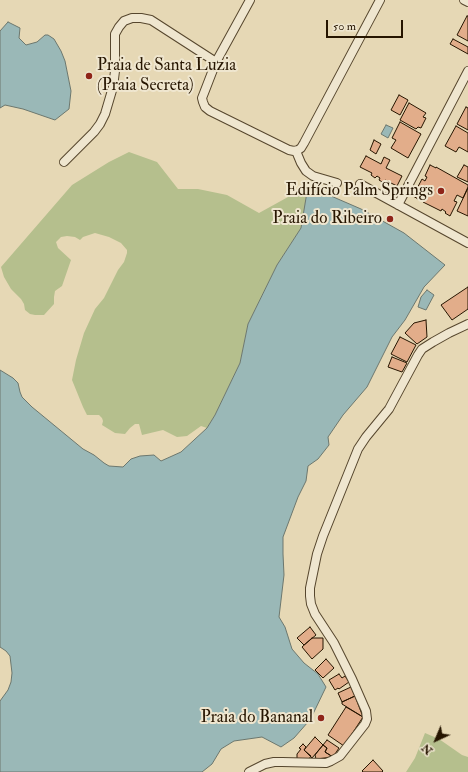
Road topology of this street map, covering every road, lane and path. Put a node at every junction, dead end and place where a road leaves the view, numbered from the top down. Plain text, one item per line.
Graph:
1 (250, 0) edge
2 (380, 0) edge
3 (464, 0) edge
4 (468, 2) edge
5 (216, 62) junction
6 (468, 71) edge
7 (296, 151) junction
8 (64, 162) dead end
9 (337, 183) dead end
10 (360, 184) dead end
11 (398, 205) junction
12 (468, 243) edge
13 (468, 324) edge
14 (250, 772) edge

1 - 5 street
2 - 7 street
3 - 4 street
5 - 7 street
5 - 8 street
6 - 11 street
7 - 9 street
10 - 11 street
11 - 12 street
13 - 14 street

